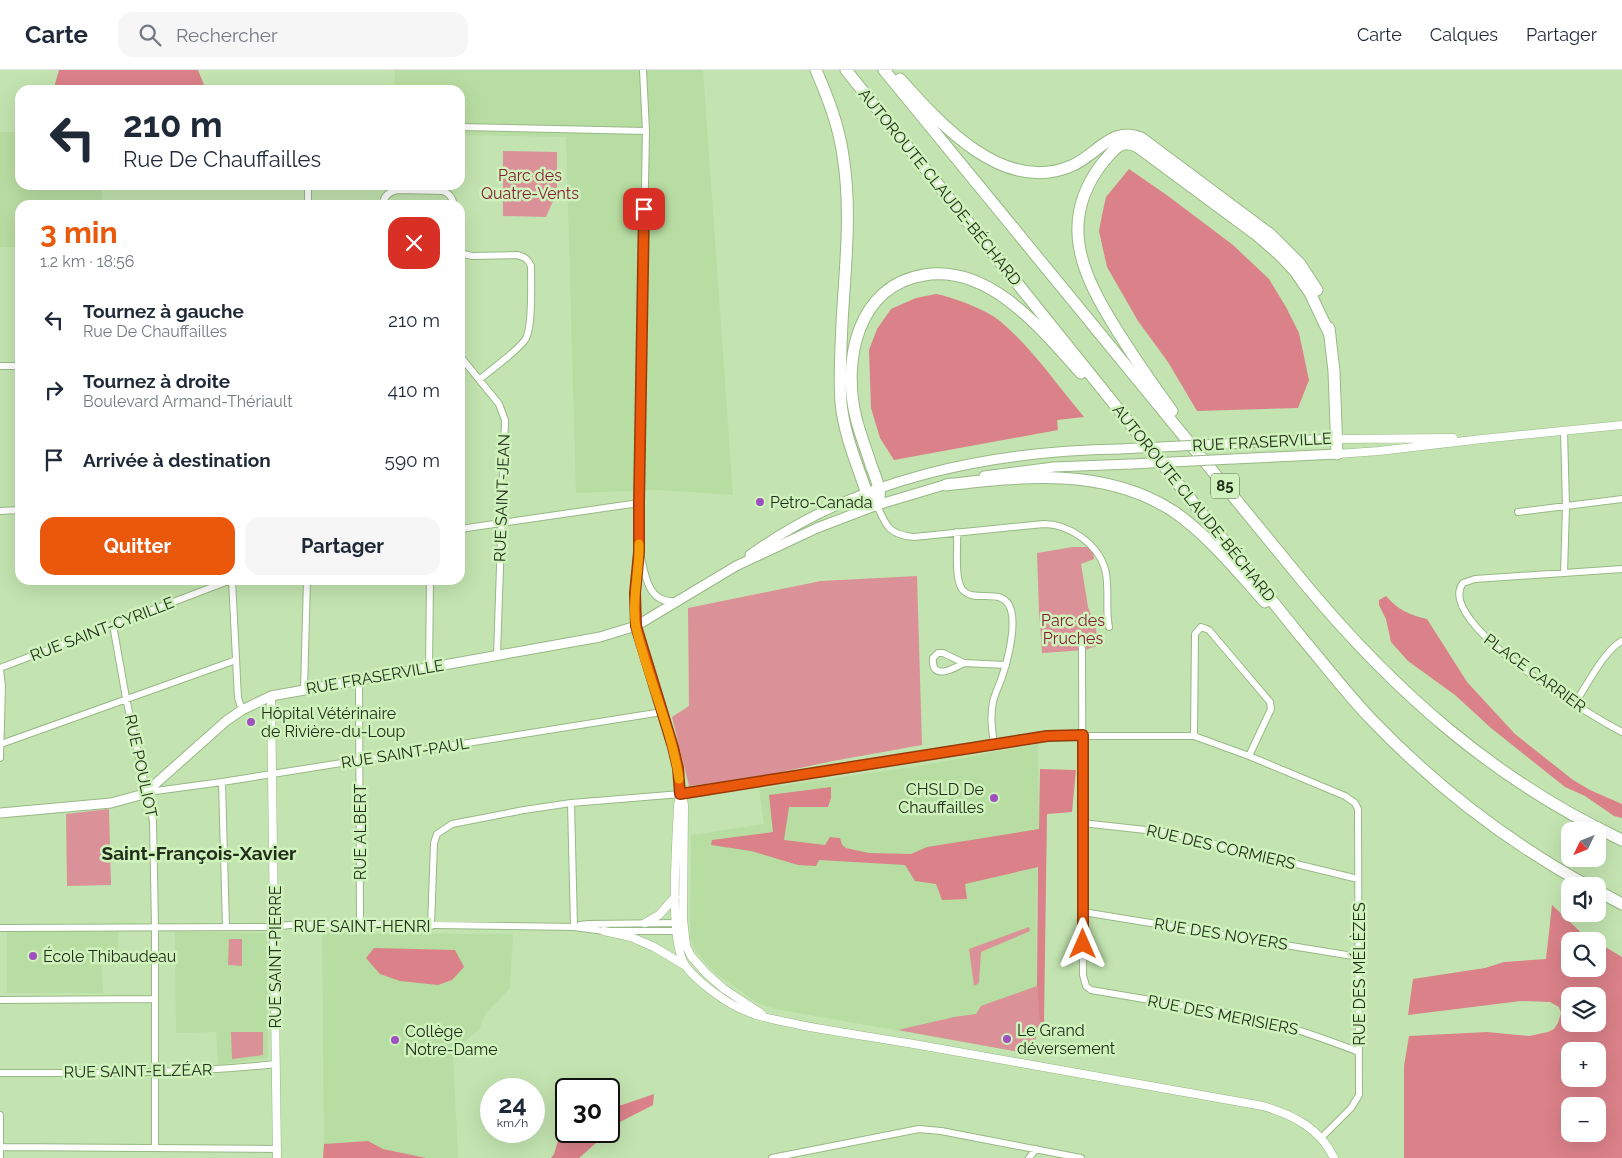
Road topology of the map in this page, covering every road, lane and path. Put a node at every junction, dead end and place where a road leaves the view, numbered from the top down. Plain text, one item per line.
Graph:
1 (643, 70) edge
2 (816, 70) edge
3 (846, 70) edge
4 (884, 70) edge
5 (892, 70) edge
6 (465, 127) edge
7 (646, 131) junction
8 (397, 190) edge
9 (397, 190) edge
10 (383, 200) edge
11 (453, 200) edge
12 (465, 254) edge
13 (1330, 335) junction
14 (465, 362) edge
15 (0, 366) edge
16 (15, 366) edge
17 (480, 380) junction
18 (1622, 425) edge
19 (1564, 431) junction
20 (1336, 439) junction
21 (1482, 439) junction
22 (1337, 454) junction
23 (946, 485) junction
24 (880, 489) junction
25 (867, 494) junction
26 (1622, 500) edge
27 (639, 503) junction
28 (877, 505) junction
29 (1197, 506) junction
30 (1566, 507) junction
31 (0, 510) edge
32 (15, 510) edge
33 (1518, 512) dead end
34 (1249, 515) junction
35 (502, 522) junction
36 (465, 528) edge
37 (957, 532) junction
38 (639, 552) junction
39 (736, 566) junction
40 (1622, 569) edge
41 (1564, 573) junction
42 (219, 585) edge
43 (232, 585) edge
44 (307, 585) edge
45 (430, 585) edge
46 (678, 601) junction
47 (113, 625) junction
48 (636, 626) junction
49 (1109, 627) dead end
50 (1622, 642) edge
51 (1082, 648) dead end
52 (497, 655) junction
53 (236, 660) junction
54 (964, 663) junction
55 (1006, 664) junction
56 (430, 667) junction
57 (0, 669) edge
58 (359, 681) junction
59 (304, 689) junction
60 (271, 696) junction
61 (126, 698) junction
62 (1575, 703) junction
63 (242, 710) junction
64 (662, 712) junction
65 (1374, 722) junction
66 (1622, 732) edge
67 (1083, 735) junction
68 (1194, 736) junction
69 (1, 744) edge
70 (994, 744) junction
71 (1249, 756) junction
72 (0, 758) edge
73 (360, 760) junction
74 (273, 774) junction
75 (222, 782) junction
76 (148, 792) junction
77 (680, 794) junction
78 (571, 804) junction
79 (0, 813) edge
80 (1082, 824) junction
81 (1622, 840) edge
82 (1573, 877) edge
83 (1358, 879) junction
84 (1606, 895) edge
85 (675, 896) junction
86 (1622, 904) edge
87 (1083, 912) junction
88 (645, 923) junction
89 (360, 924) junction
90 (431, 926) junction
91 (155, 927) junction
92 (226, 927) junction
93 (275, 927) junction
94 (574, 927) junction
95 (680, 927) junction
96 (0, 928) edge
97 (604, 931) junction
98 (1359, 957) junction
99 (686, 966) junction
100 (154, 999) junction
101 (0, 1000) edge
102 (768, 1018) junction
103 (1359, 1052) junction
104 (276, 1064) junction
105 (0, 1072) edge
106 (155, 1073) junction
107 (0, 1115) edge
108 (1322, 1137) junction
109 (0, 1147) edge
110 (155, 1148) junction
111 (277, 1149) junction
112 (1036, 1149) junction
113 (0, 1158) edge
114 (277, 1158) edge
115 (772, 1158) edge
116 (1029, 1158) edge
117 (1082, 1158) edge
118 (1334, 1158) edge

1 - 7 street
2 - 25 highway
3 - 29 highway, AUTOROUTE CLAUDE-BÉCHARD / 85
4 - 34 highway, AUTOROUTE CLAUDE-BÉCHARD / 85
5 - 13 highway
6 - 7 street
7 - 27 street
8 - 11 street
9 - 10 street
12 - 17 street
13 - 20 highway
13 - 34 highway
14 - 17 street, RUE SAINT-JEAN
15 - 16 street
17 - 35 street, RUE SAINT-JEAN
18 - 19 street, RUE FRASERVILLE
19 - 21 street, RUE FRASERVILLE
19 - 30 street
20 - 21 street, RUE FRASERVILLE
20 - 22 highway
20 - 24 main road, RUE FRASERVILLE, bridge
21 - 22 street, RUE FRASERVILLE
22 - 23 main road, RUE FRASERVILLE, bridge
23 - 28 main road, RUE FRASERVILLE
23 - 65 highway
24 - 25 main road, RUE FRASERVILLE
24 - 28 highway
24 - 29 highway
25 - 28 highway
25 - 39 main road, RUE FRASERVILLE
26 - 30 street
27 - 35 street
27 - 38 street
28 - 37 street
28 - 39 main road, RUE FRASERVILLE
29 - 65 highway, AUTOROUTE CLAUDE-BÉCHARD / 85
30 - 33 street
30 - 41 street
31 - 32 street
34 - 81 highway, AUTOROUTE CLAUDE-BÉCHARD / 85
35 - 36 street
35 - 52 street, RUE SAINT-JEAN
37 - 49 street
37 - 55 street
38 - 46 street
38 - 48 street
39 - 46 main road, RUE FRASERVILLE
40 - 41 street, PLACE CARRIER
41 - 62 street, PLACE CARRIER
42 - 47 street, RUE SAINT-CYRILLE
43 - 53 street
44 - 59 street
45 - 56 street
46 - 48 main road, RUE FRASERVILLE
47 - 57 street, RUE SAINT-CYRILLE
47 - 61 street, RUE POULIOT
48 - 52 main road, RUE FRASERVILLE
48 - 64 street
50 - 62 street
51 - 67 street
52 - 56 main road, RUE FRASERVILLE
53 - 61 street
53 - 63 street
54 - 54 street
54 - 55 street
55 - 70 street
56 - 58 main road, RUE FRASERVILLE
57 - 69 street
58 - 59 main road, RUE FRASERVILLE
58 - 73 street, RUE ALBERT
59 - 60 main road, RUE FRASERVILLE
60 - 63 main road, RUE FRASERVILLE
60 - 74 street, RUE SAINT-PIERRE
61 - 69 street
61 - 76 street, RUE POULIOT
62 - 66 street, PLACE CARRIER
63 - 76 main road, RUE FRASERVILLE
64 - 73 street, RUE SAINT-PAUL
64 - 77 street
65 - 82 highway, AUTOROUTE CLAUDE-BÉCHARD / 85
67 - 68 street
67 - 70 street
67 - 80 street
68 - 71 street
68 - 71 street
69 - 72 street
70 - 77 street
71 - 83 street, RUE DES MÉLÈZES
73 - 74 street, RUE SAINT-PAUL
73 - 89 street, RUE ALBERT
74 - 75 street, RUE SAINT-PAUL
74 - 93 street, RUE SAINT-PIERRE
75 - 76 street, RUE SAINT-PAUL
75 - 92 street
76 - 79 main road, RUE FRASERVILLE
76 - 91 street, RUE POULIOT
77 - 78 street
77 - 85 street
77 - 95 street
78 - 90 street
78 - 94 street
80 - 83 street, RUE DES CORMIERS
80 - 87 street
83 - 98 street, RUE DES MÉLÈZES
84 - 86 highway
85 - 88 street
85 - 95 street
87 - 98 street, RUE DES NOYERS
87 - 103 street, RUE DES MERISIERS
88 - 94 street, RUE SAINT-HENRI
88 - 95 street, RUE SAINT-HENRI
89 - 90 street, RUE SAINT-HENRI
89 - 93 street, RUE SAINT-HENRI
90 - 94 street, RUE SAINT-HENRI
91 - 92 street, RUE SAINT-HENRI
91 - 96 street, RUE SAINT-HENRI
91 - 100 street, RUE POULIOT
92 - 93 street, RUE SAINT-HENRI
93 - 104 street, RUE SAINT-PIERRE
94 - 97 street, RUE SAINT-HENRI
95 - 97 street, RUE SAINT-HENRI
95 - 99 street
95 - 102 street
97 - 99 street
98 - 103 street, RUE DES MÉLÈZES
99 - 102 street
100 - 101 street
100 - 106 street, RUE POULIOT
102 - 108 street
103 - 108 street, RUE DES MÉLÈZES
104 - 106 street, RUE SAINT-ELZÉAR
104 - 111 street, RUE SAINT-PIERRE
105 - 106 street, RUE SAINT-ELZÉAR
106 - 110 street, RUE POULIOT
107 - 109 street
108 - 118 street
109 - 110 street
109 - 113 street
110 - 111 street
111 - 114 street, RUE SAINT-PIERRE
112 - 115 street
112 - 116 street
112 - 117 street

